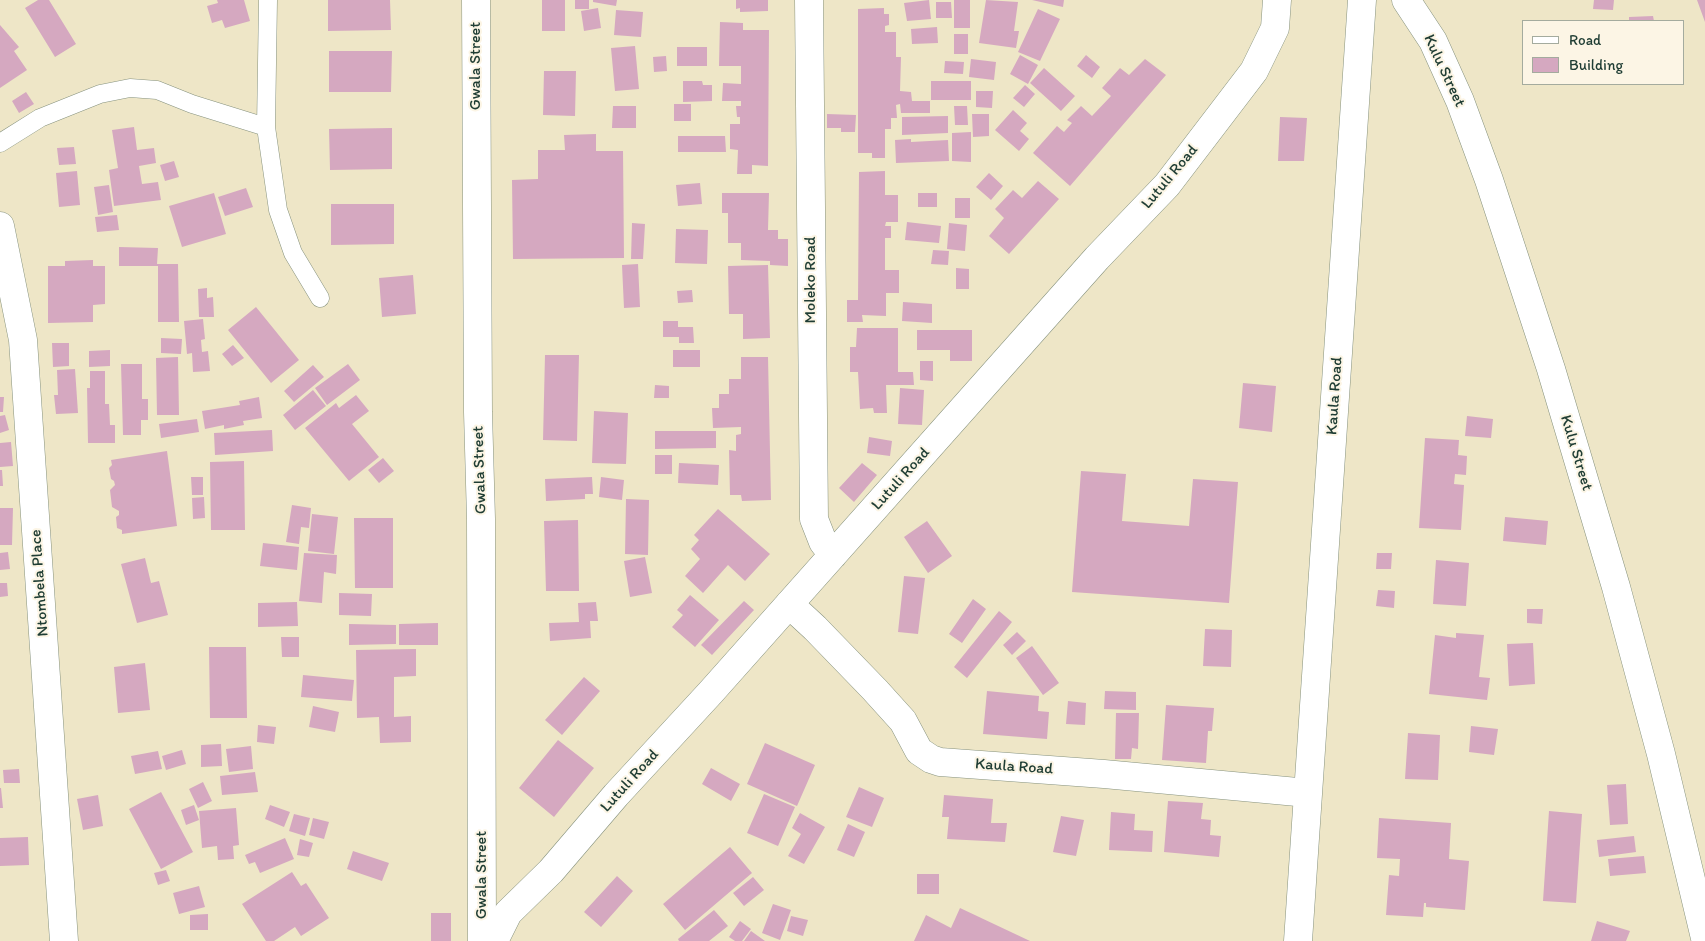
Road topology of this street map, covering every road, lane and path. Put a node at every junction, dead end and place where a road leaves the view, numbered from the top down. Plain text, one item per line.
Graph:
1 (268, 0) edge
2 (476, 0) edge
3 (809, 0) edge
4 (1277, 0) edge
5 (1362, 0) edge
6 (1406, 0) edge
7 (266, 126) junction
8 (0, 143) edge
9 (0, 226) edge
10 (320, 298) dead end
11 (833, 555) junction
12 (788, 604) junction
13 (1308, 793) junction
14 (1704, 927) edge
15 (64, 941) edge
16 (482, 941) edge
17 (494, 941) edge
18 (1298, 941) edge

1 - 7 lane
2 - 16 street, Gwala Street
3 - 11 street, Moleko Road
4 - 11 street, Lutuli Road
5 - 13 street, Kaula Road
6 - 14 street, Kulu Street
7 - 8 lane
7 - 10 lane
9 - 15 street, Ntombela Place
11 - 12 street, Lutuli Road
12 - 13 street, Kaula Road
12 - 17 street, Lutuli Road
13 - 18 street, Kaula Road

